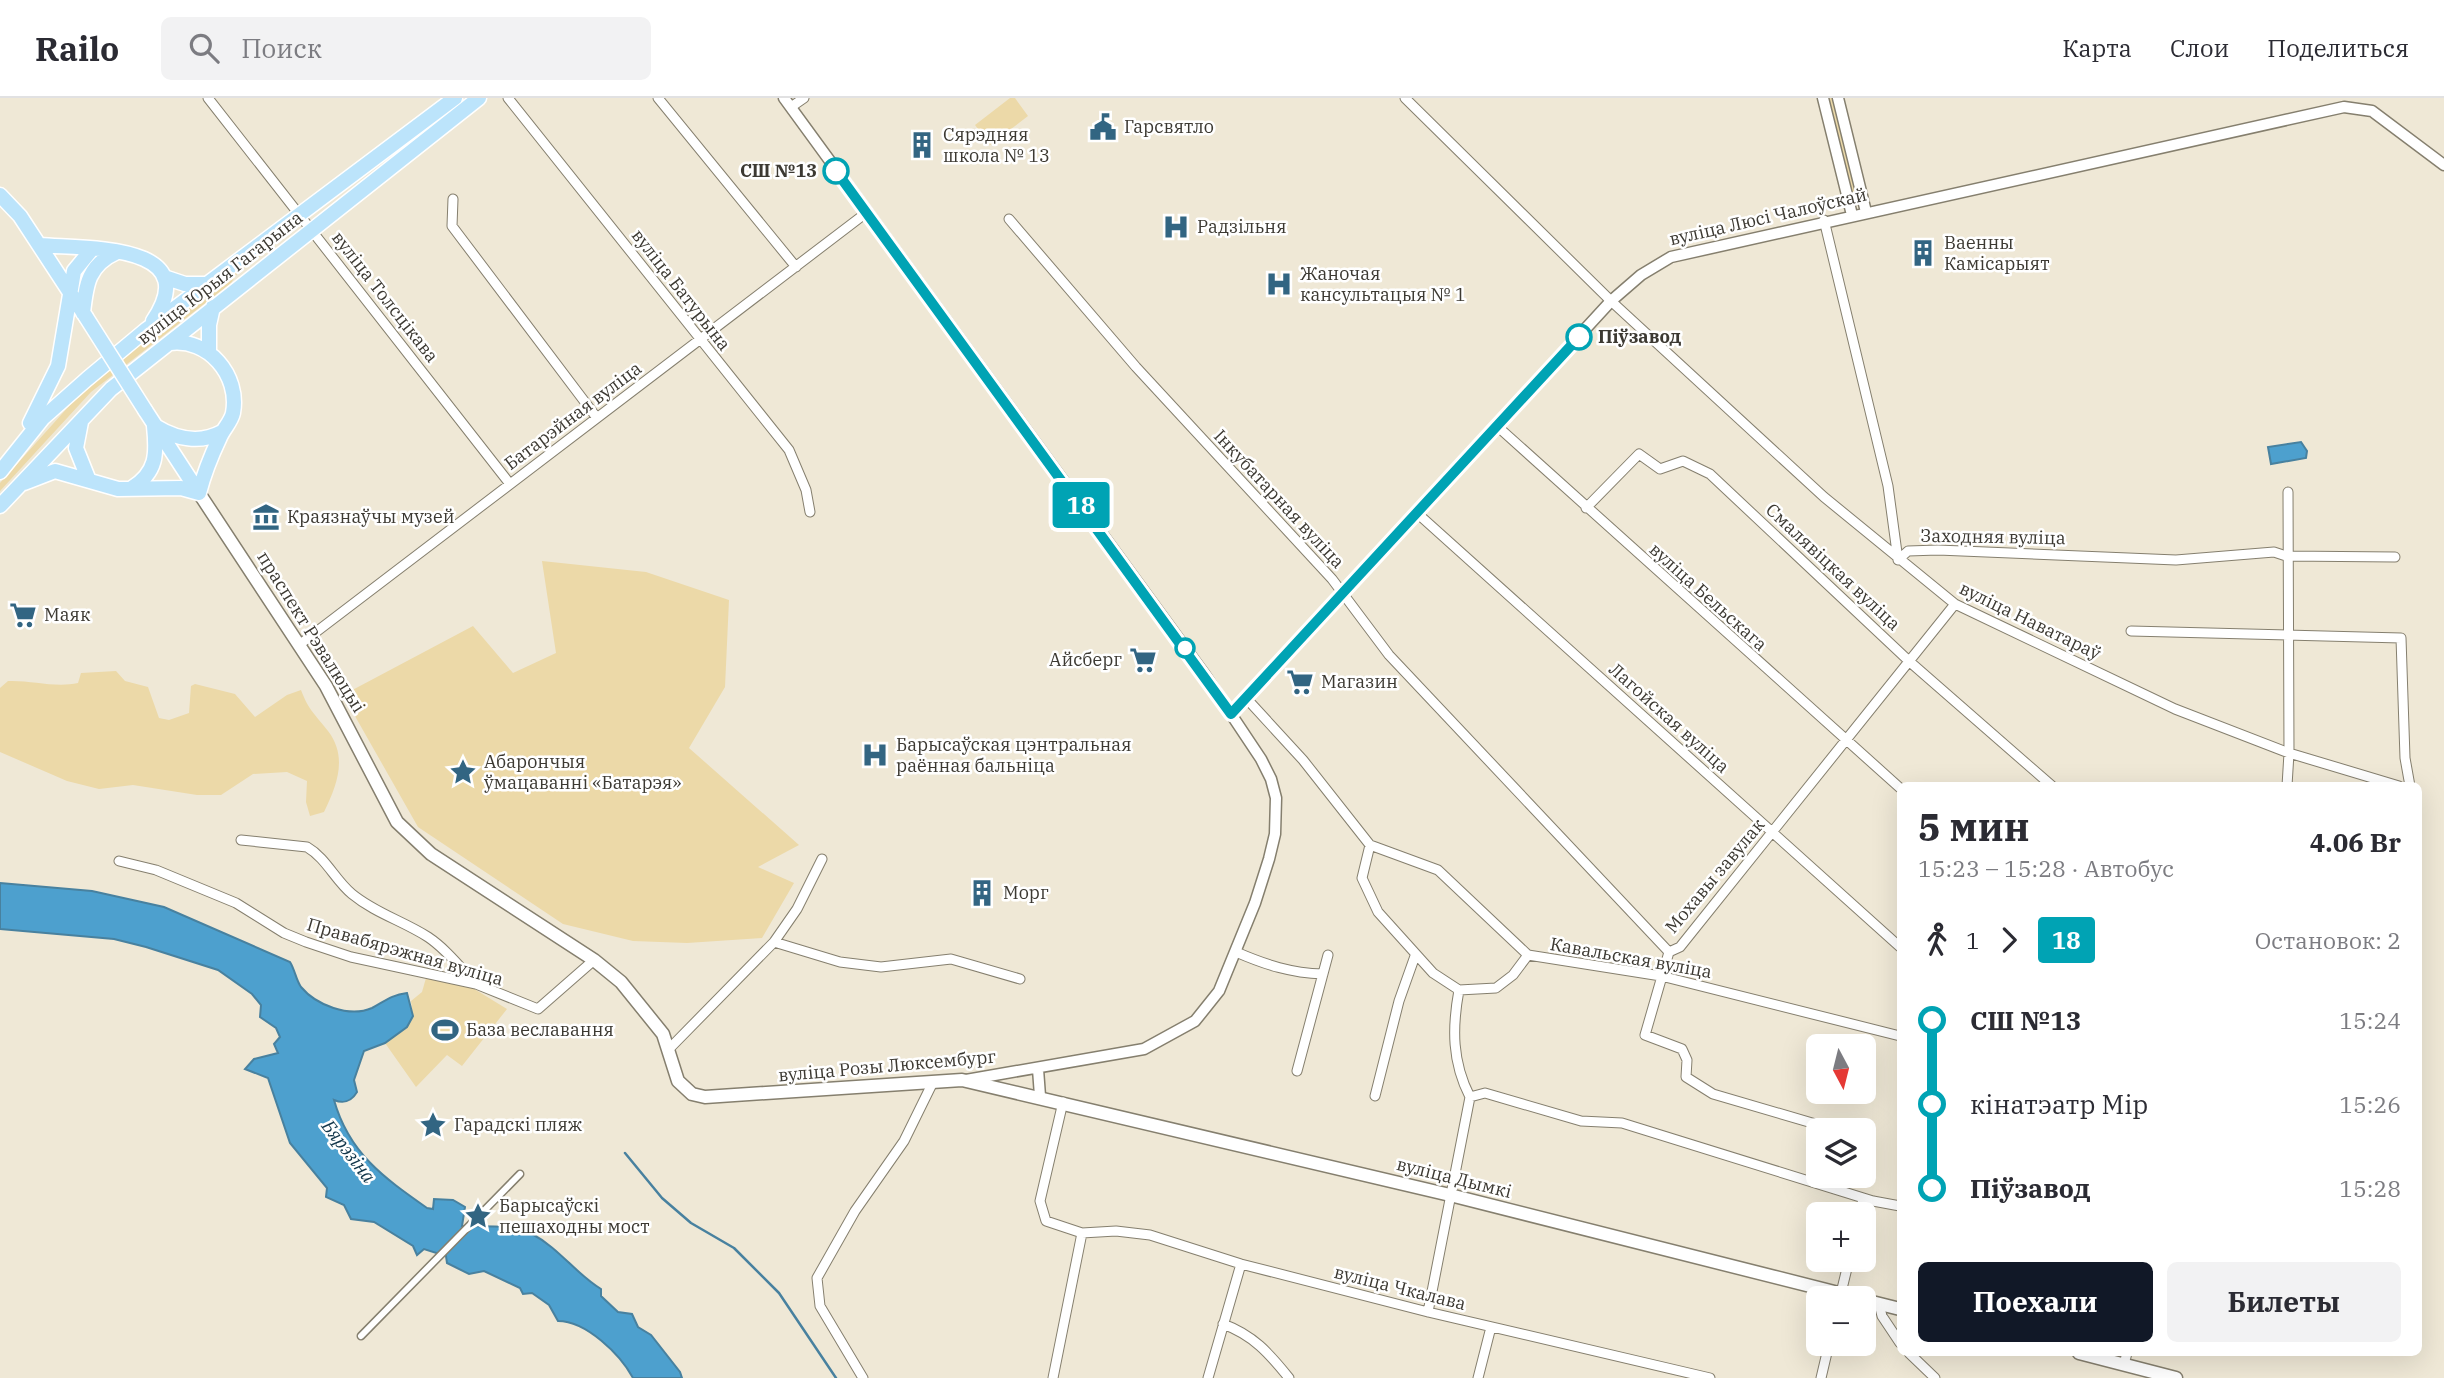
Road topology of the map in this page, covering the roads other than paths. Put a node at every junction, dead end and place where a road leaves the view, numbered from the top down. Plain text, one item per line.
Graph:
1 (208, 98) edge
2 (455, 98) edge
3 (479, 98) edge
4 (508, 98) edge
5 (658, 98) edge
6 (804, 98) edge
7 (1405, 98) edge
8 (1823, 98) edge
9 (1838, 98) edge
10 (787, 103) edge
11 (2444, 165) edge
12 (0, 195) edge
13 (453, 199) dead end
14 (1866, 212) junction
15 (866, 213) junction
16 (301, 215) junction
17 (1852, 215) junction
18 (1009, 219) dead end
19 (1824, 220) junction
20 (313, 230) junction
21 (40, 245) junction
22 (92, 249) junction
23 (117, 252) junction
24 (796, 267) junction
25 (164, 277) junction
26 (206, 284) junction
27 (71, 293) junction
28 (1611, 301) junction
29 (214, 306) junction
30 (85, 315) junction
31 (147, 329) junction
32 (702, 338) junction
33 (170, 343) junction
34 (209, 350) junction
35 (597, 418) junction
36 (81, 421) junction
37 (154, 425) junction
38 (1497, 426) junction
39 (222, 432) junction
40 (12, 458) junction
41 (0, 472) edge
42 (88, 478) junction
43 (20, 484) junction
44 (510, 484) junction
45 (132, 488) junction
46 (2288, 492) dead end
47 (198, 493) junction
48 (0, 506) edge
49 (1586, 508) junction
50 (810, 512) dead end
51 (1417, 513) junction
52 (2286, 556) junction
53 (2395, 557) dead end
54 (1898, 560) junction
55 (1343, 595) junction
56 (1955, 604) junction
57 (2131, 631) dead end
58 (2289, 636) junction
59 (299, 645) junction
60 (1910, 662) junction
61 (1247, 699) junction
62 (1231, 714) junction
63 (1846, 741) junction
64 (2289, 753) junction
65 (2047, 782) edge
66 (2287, 782) edge
67 (2386, 782) edge
68 (2409, 782) edge
69 (1897, 785) edge
70 (1772, 832) junction
71 (241, 840) dead end
72 (1370, 845) junction
73 (822, 859) dead end
74 (119, 861) dead end
75 (774, 942) junction
76 (1897, 944) edge
77 (1236, 952) junction
78 (1669, 952) junction
79 (1328, 955) dead end
80 (1528, 955) junction
81 (1415, 956) junction
82 (594, 960) junction
83 (1323, 974) junction
84 (1661, 976) junction
85 (1020, 979) dead end
86 (476, 984) junction
87 (1459, 990) junction
88 (1897, 1035) edge
89 (669, 1049) junction
90 (1038, 1069) junction
91 (1297, 1071) dead end
92 (961, 1080) junction
93 (933, 1082) junction
94 (692, 1094) joint
95 (1040, 1096) junction
96 (1375, 1096) dead end
97 (1470, 1097) junction
98 (1063, 1102) junction
99 (1806, 1121) edge
100 (520, 1174) dead end
101 (1450, 1195) junction
102 (1863, 1198) junction
103 (1862, 1202) edge
104 (1897, 1205) edge
105 (1082, 1233) junction
106 (1241, 1264) junction
107 (1806, 1287) edge
108 (1876, 1303) edge
109 (1879, 1304) junction
110 (1897, 1308) edge
111 (1428, 1312) junction
112 (1223, 1324) junction
113 (1492, 1327) junction
114 (361, 1336) dead end
115 (1897, 1338) edge
116 (1826, 1356) edge
117 (1912, 1356) edge
118 (2107, 1356) edge
119 (2126, 1358) edge
120 (863, 1378) edge
121 (1053, 1378) edge
122 (1208, 1378) edge
123 (1289, 1378) edge
124 (1478, 1378) edge
125 (1710, 1378) edge
126 (1821, 1378) edge
127 (1935, 1378) edge
128 (2176, 1378) edge

1 - 16 street, вуліца Толсцікава
2 - 16 main road, вуліца Юрыя Гагарына
3 - 20 main road, вуліца Юрыя Гагарына
4 - 32 street, вуліца Батурына
5 - 24 street
6 - 10 street
7 - 28 street, вуліца Наватараў
8 - 17 street
9 - 14 street
10 - 15 street, вуліца Розы Люксембург
11 - 14 street, вуліца Люсі Чалоўскай
12 - 21 main road, праспект Рэвалюцыі
13 - 35 street
14 - 17 street, вуліца Люсі Чалоўскай
15 - 24 street, Батарэйная вуліца
15 - 62 street, вуліца Розы Люксембург
16 - 20 street, вуліца Толсцікава
16 - 26 main road, вуліца Юрыя Гагарына
17 - 19 street, вуліца Люсі Чалоўскай
18 - 55 street, Інкубатарная вуліца
19 - 28 street, вуліца Люсі Чалоўскай
19 - 54 street, Заходняя вуліца
20 - 29 main road, вуліца Юрыя Гагарына
20 - 44 street, вуліца Толсцікава
21 - 22 main road
21 - 27 main road, праспект Рэвалюцыі
22 - 23 main road
22 - 27 main road
23 - 25 main road
23 - 30 main road
24 - 32 street, Батарэйная вуліца
25 - 26 main road
25 - 31 main road
26 - 31 main road, вуліца Юрыя Гагарына
27 - 30 main road, праспект Рэвалюцыі
27 - 40 main road
28 - 38 street, вуліца Люсі Чалоўскай
28 - 54 street, вуліца Наватараў
29 - 33 main road, вуліца Юрыя Гагарына
29 - 34 main road
30 - 37 main road, праспект Рэвалюцыі, bridge
31 - 40 main road, вуліца Юрыя Гагарына
32 - 35 street, Батарэйная вуліца
32 - 50 street, вуліца Батурына
33 - 34 main road
33 - 36 main road, вуліца Юрыя Гагарына
34 - 39 main road
35 - 44 street, Батарэйная вуліца
36 - 42 main road
36 - 43 main road, вуліца Юрыя Гагарына
37 - 39 main road
37 - 45 main road
37 - 47 main road, праспект Рэвалюцыі
38 - 49 street, вуліца Бельскага
38 - 51 street, вуліца Люсі Чалоўскай
39 - 47 main road
40 - 41 main road, вуліца Юрыя Гагарына
42 - 43 main road
42 - 45 main road
43 - 48 main road, вуліца Юрыя Гагарына
44 - 59 street, Батарэйная вуліца
45 - 47 main road
46 - 52 street
47 - 59 main road, праспект Рэвалюцыі
49 - 60 street, Смалявіцкая вуліца
49 - 63 street, вуліца Бельскага
51 - 55 street, вуліца Люсі Чалоўскай
51 - 70 street, Лагойская вуліца
52 - 53 street, Заходняя вуліца
52 - 54 street, Заходняя вуліца
52 - 58 street
54 - 56 street, вуліца Наватараў
55 - 61 street, вуліца Люсі Чалоўскай
55 - 78 street, Інкубатарная вуліца
56 - 60 street, Мохавы завулак
56 - 64 street, вуліца Наватараў
57 - 58 street
58 - 64 street
58 - 68 street
59 - 82 main road, праспект Рэвалюцыі
60 - 63 street, Мохавы завулак
60 - 65 street, Смалявіцкая вуліца
61 - 62 street, вуліца Люсі Чалоўскай
61 - 72 street
62 - 77 street, вуліца Розы Люксембург
63 - 69 street, вуліца Бельскага
63 - 70 street, Мохавы завулак
64 - 66 street
64 - 67 street, вуліца Наватараў
70 - 76 street, Лагойская вуліца
70 - 78 street, Мохавы завулак
71 - 86 street
72 - 80 street, Кавальская вуліца
72 - 81 street
73 - 75 street
74 - 86 street, Правабярэжная вуліца
75 - 85 street
75 - 89 street
77 - 83 street
77 - 90 street, вуліца Розы Люксембург
78 - 84 street, Мохавы завулак
79 - 83 street
80 - 84 street, Кавальская вуліца
80 - 87 street
81 - 87 street
81 - 96 street
82 - 86 street, Правабярэжная вуліца
82 - 89 main road, праспект Рэвалюцыі
83 - 91 street
84 - 88 street, Кавальская вуліца
84 - 99 street, Мохавы завулак
87 - 97 street
89 - 94 main road, праспект Рэвалюцыі
90 - 92 street, вуліца Розы Люксембург
90 - 95 street
92 - 93 main road, вуліца Розы Люксембург
92 - 95 main road, вуліца Дымкі
93 - 94 main road, вуліца Розы Люксембург
93 - 120 street
95 - 98 main road, вуліца Дымкі
97 - 101 street
97 - 102 street
98 - 101 main road, вуліца Дымкі
98 - 105 street
100 - 114 street
101 - 107 main road, вуліца Дымкі
101 - 111 street
102 - 103 street
102 - 104 street
105 - 106 street, вуліца Чкалава
105 - 121 street
106 - 111 street, вуліца Чкалава
106 - 112 street
108 - 109 main road
109 - 110 main road
109 - 115 street
111 - 113 street, вуліца Чкалава
112 - 122 street
112 - 123 street
113 - 124 street
113 - 125 street, вуліца Чкалава
116 - 126 street
117 - 127 street
118 - 119 main road
119 - 128 main road

